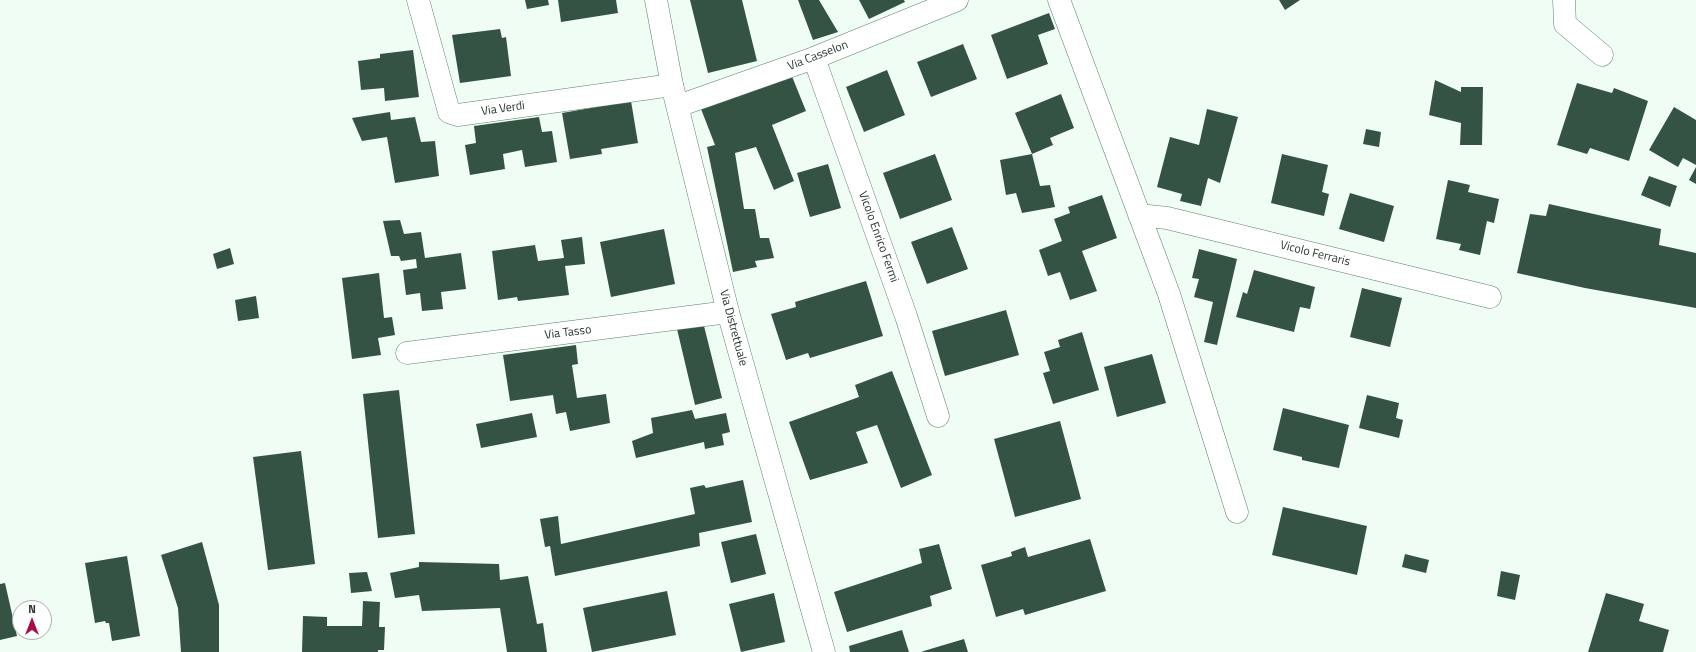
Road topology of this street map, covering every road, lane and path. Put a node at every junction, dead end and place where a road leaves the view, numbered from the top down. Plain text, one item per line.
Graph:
1 (418, 0) edge
2 (656, 0) edge
3 (957, 0) edge
4 (1059, 0) edge
5 (1564, 0) edge
6 (1602, 55) dead end
7 (814, 58) junction
8 (672, 85) junction
9 (678, 106) junction
10 (1139, 215) junction
11 (1490, 297) dead end
12 (728, 312) junction
13 (407, 353) dead end
14 (938, 416) dead end
15 (1237, 512) dead end
16 (824, 652) edge

1 - 8 street, Via Verdi
2 - 8 street, Via Distrettuale
3 - 7 street, Via Casselon
4 - 10 street
5 - 6 street
7 - 9 street, Via Casselon
7 - 14 street, Vicolo Enrico Fermi
8 - 9 street, Via Distrettuale
9 - 12 street, Via Distrettuale
10 - 11 street, Vicolo Ferraris
10 - 15 street
12 - 13 street, Via Tasso
12 - 16 street, Via Distrettuale

